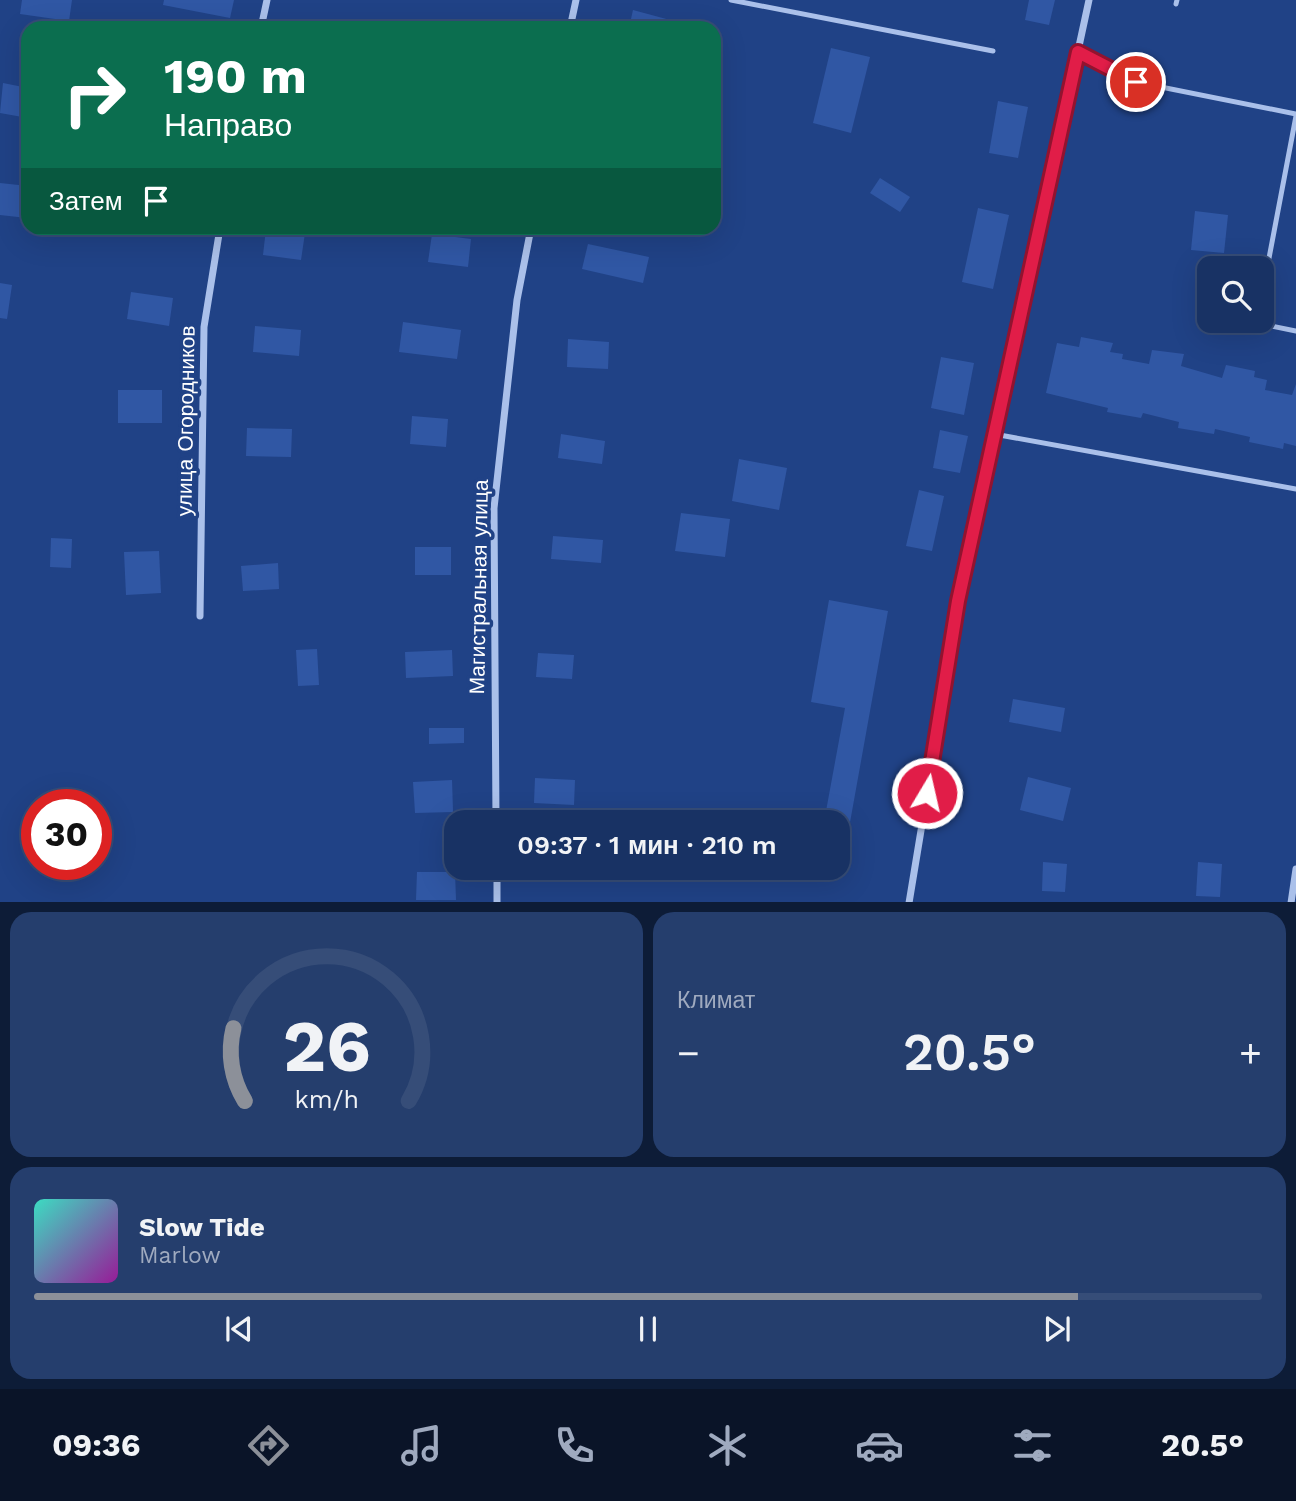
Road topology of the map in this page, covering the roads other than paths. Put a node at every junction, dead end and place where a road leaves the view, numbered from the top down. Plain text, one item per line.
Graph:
1 (267, 0) edge
2 (576, 0) edge
3 (732, 0) edge
4 (1089, 0) edge
5 (262, 21) edge
6 (572, 21) edge
7 (993, 51) dead end
8 (1078, 52) junction
9 (1296, 115) edge
10 (219, 235) edge
11 (530, 235) edge
12 (1269, 256) edge
13 (1274, 327) edge
14 (1296, 331) edge
15 (994, 434) junction
16 (1296, 489) edge
17 (200, 616) dead end
18 (496, 810) edge
19 (1296, 869) edge
20 (496, 880) edge
21 (497, 902) edge
22 (909, 902) edge
23 (1291, 902) edge

1 - 5 street
2 - 6 street
3 - 7 lane
4 - 8 street
8 - 9 lane
8 - 15 street
9 - 12 lane
10 - 17 street, улица Огородников
11 - 18 street, Магистральная улица
13 - 14 lane
15 - 16 lane
15 - 22 street
19 - 23 street
20 - 21 street

